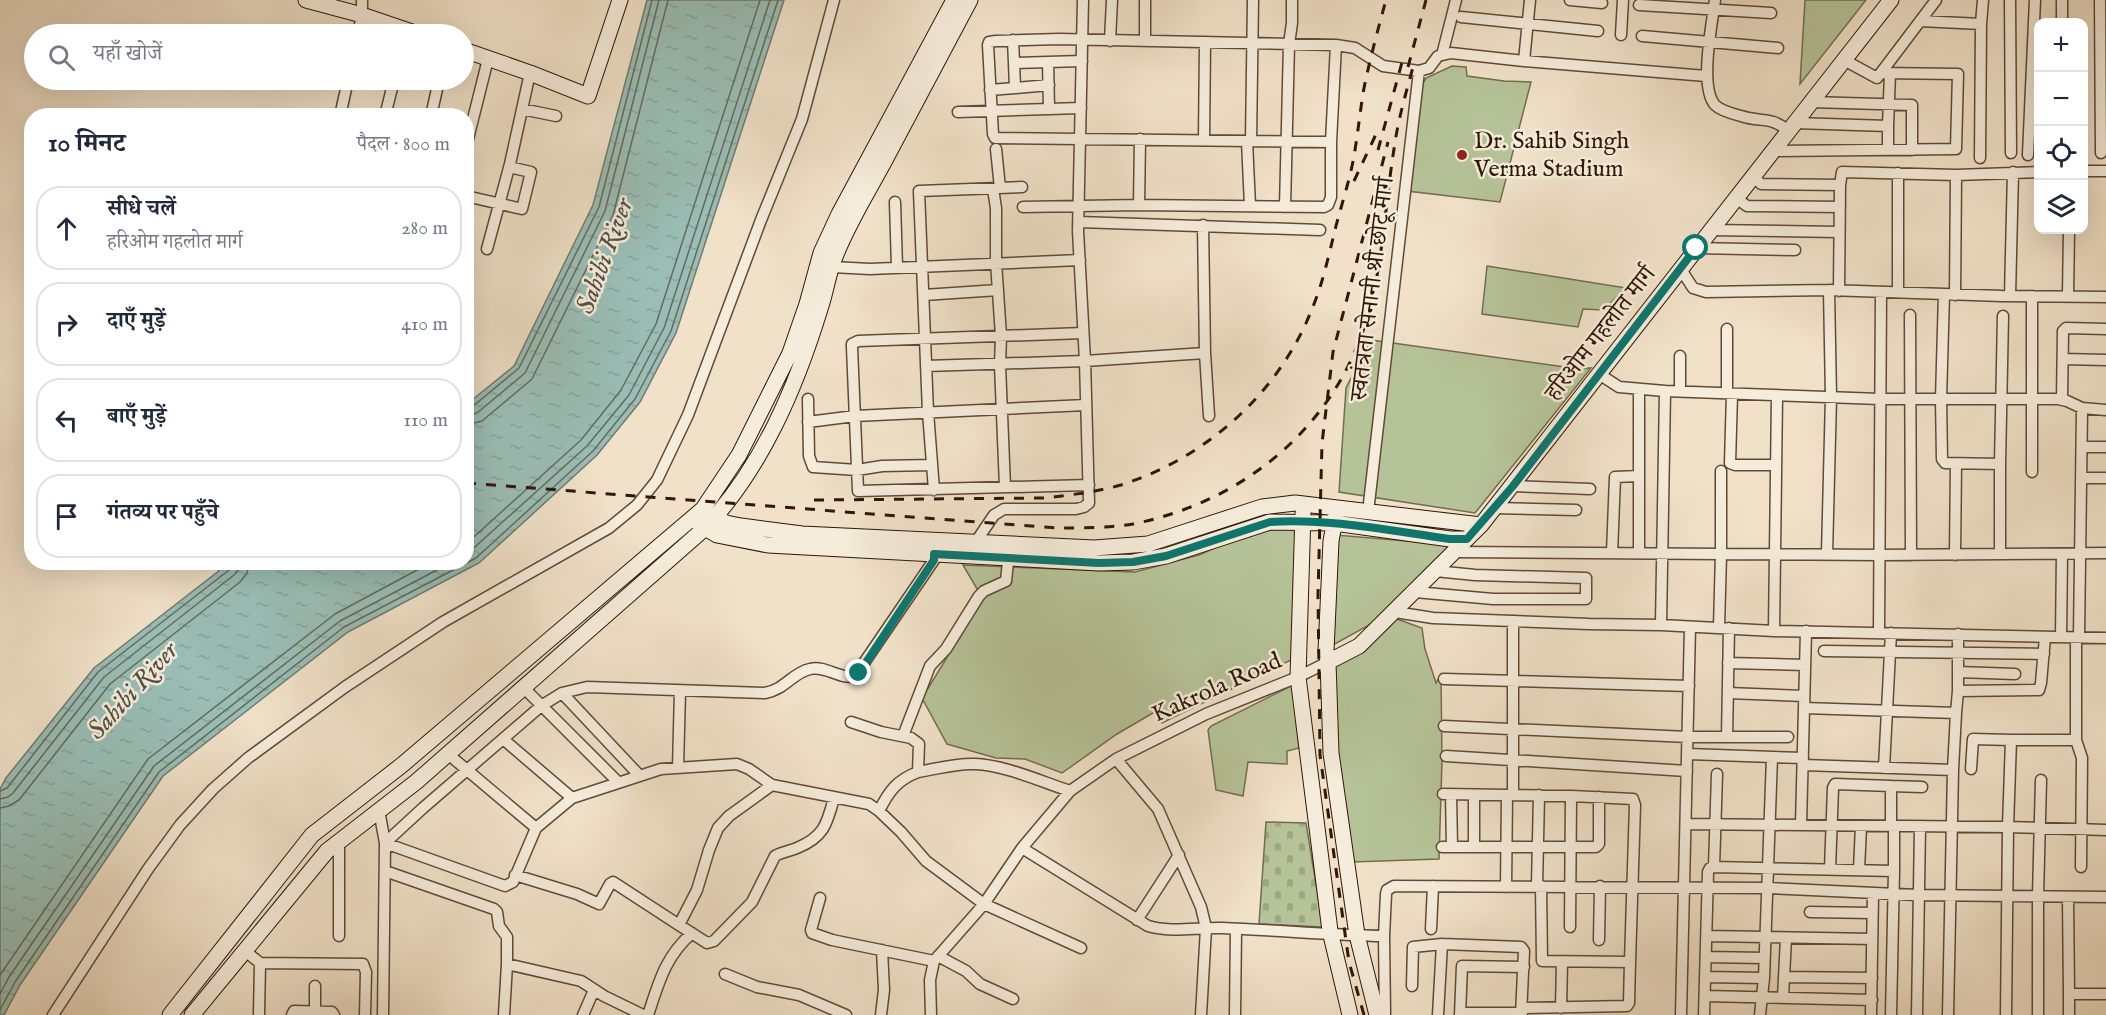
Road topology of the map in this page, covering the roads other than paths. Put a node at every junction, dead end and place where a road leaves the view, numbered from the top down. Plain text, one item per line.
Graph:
1 (306, 0) edge
2 (620, 0) edge
3 (834, 0) edge
4 (954, 0) edge
5 (970, 0) edge
6 (1083, 0) edge
7 (1112, 0) edge
8 (1145, 0) edge
9 (1253, 0) edge
10 (1292, 0) edge
11 (1456, 0) edge
12 (1530, 0) edge
13 (1570, 0) edge
14 (1623, 0) edge
15 (1891, 0) edge
16 (1936, 0) edge
17 (1983, 0) edge
18 (2010, 0) edge
19 (2035, 0) edge
20 (2062, 0) edge
21 (2100, 0) edge
22 (1602, 3) dead end
23 (1714, 4) edge
24 (1639, 5) dead end
25 (362, 8) edge
26 (1771, 13) dead end
27 (1461, 17) dead end
28 (2062, 18) edge
29 (1920, 21) junction
30 (360, 24) edge
31 (392, 24) edge
32 (1981, 24) junction
33 (1528, 25) junction
34 (1598, 31) dead end
35 (1620, 35) dead end
36 (1642, 36) dead end
37 (1013, 40) junction
38 (1082, 40) junction
39 (1710, 40) junction
40 (1110, 41) junction
41 (1145, 41) junction
42 (1205, 42) junction
43 (1253, 43) junction
44 (1289, 44) junction
45 (1336, 45) junction
46 (1778, 48) dead end
47 (474, 54) edge
48 (1442, 54) junction
49 (488, 59) junction
50 (1844, 60) junction
51 (1082, 61) junction
52 (1524, 61) junction
53 (1048, 62) junction
54 (1014, 63) junction
55 (1419, 70) junction
56 (530, 73) junction
57 (1885, 73) junction
58 (1706, 76) junction
59 (1049, 85) junction
60 (1015, 88) junction
61 (346, 90) edge
62 (392, 90) edge
63 (437, 90) edge
64 (990, 90) junction
65 (1811, 102) junction
66 (1889, 104) junction
67 (342, 108) edge
68 (387, 108) edge
69 (433, 108) edge
70 (1081, 108) junction
71 (522, 109) junction
72 (1049, 109) junction
73 (991, 111) junction
74 (958, 112) dead end
75 (474, 115) edge
76 (556, 116) dead end
77 (1888, 126) junction
78 (1792, 127) junction
79 (1081, 138) junction
80 (1140, 139) junction
81 (1204, 140) junction
82 (1249, 141) junction
83 (1287, 141) junction
84 (1331, 142) junction
85 (996, 149) dead end
86 (1888, 150) junction
87 (1912, 150) junction
88 (1773, 151) junction
89 (2011, 153) dead end
90 (2102, 153) dead end
91 (2028, 155) dead end
92 (1980, 158) dead end
93 (509, 167) junction
94 (2088, 171) edge
95 (2106, 171) edge
96 (2013, 172) junction
97 (2034, 172) edge
98 (1898, 173) junction
99 (1956, 175) junction
100 (1753, 176) junction
101 (1840, 185) junction
102 (1022, 187) dead end
103 (997, 188) junction
104 (474, 198) edge
105 (1736, 198) junction
106 (896, 202) dead end
107 (500, 203) junction
108 (1079, 205) junction
109 (1139, 205) junction
110 (1250, 206) junction
111 (1023, 207) dead end
112 (1285, 207) junction
113 (1840, 207) junction
114 (1079, 222) junction
115 (1203, 225) junction
116 (1320, 230) dead end
117 (1710, 230) junction
118 (1839, 232) junction
119 (2069, 234) edge
120 (1696, 248) junction
121 (488, 249) dead end
122 (1795, 249) dead end
123 (1080, 260) junction
124 (996, 262) junction
125 (923, 265) junction
126 (832, 267) junction
127 (897, 267) junction
128 (1680, 268) junction
129 (998, 290) junction
130 (1834, 290) junction
131 (1881, 292) junction
132 (1898, 292) junction
133 (1950, 294) junction
134 (924, 295) junction
135 (2010, 296) junction
136 (2032, 296) junction
137 (2068, 296) junction
138 (2106, 297) edge
139 (1910, 315) dead end
140 (2003, 316) dead end
141 (1727, 329) dead end
142 (2106, 329) edge
143 (1083, 333) junction
144 (1001, 336) junction
145 (925, 339) junction
146 (1205, 353) junction
147 (1680, 356) dead end
148 (2063, 359) junction
149 (2106, 360) edge
150 (1085, 361) junction
151 (1000, 365) junction
152 (926, 366) junction
153 (1599, 374) junction
154 (1639, 390) junction
155 (1665, 391) junction
156 (1680, 392) junction
157 (1729, 393) junction
158 (1777, 396) junction
159 (1831, 397) junction
160 (808, 399) dead end
161 (1880, 399) junction
162 (1911, 399) junction
163 (1941, 399) junction
164 (2002, 399) junction
165 (2032, 399) junction
166 (2062, 400) junction
167 (1086, 405) junction
168 (2082, 408) junction
169 (1002, 409) junction
170 (2106, 410) edge
171 (928, 412) junction
172 (855, 416) junction
173 (1209, 416) dead end
174 (808, 422) junction
175 (2082, 447) junction
176 (2106, 447) edge
177 (1956, 464) junction
178 (2000, 464) junction
179 (932, 465) junction
180 (1776, 465) junction
181 (857, 470) junction
182 (1721, 471) dead end
183 (2032, 472) dead end
184 (1639, 476) junction
185 (2082, 478) junction
186 (2106, 478) edge
187 (1089, 485) junction
188 (1513, 486) junction
189 (1005, 487) junction
190 (1590, 489) dead end
191 (934, 490) junction
192 (1303, 504) junction
193 (1494, 508) junction
194 (1576, 510) dead end
195 (1368, 512) junction
196 (1335, 515) junction
197 (704, 519) junction
198 (1302, 521) junction
199 (1481, 525) junction
200 (1467, 539) junction
201 (975, 543) junction
202 (935, 547) junction
203 (1009, 552) junction
204 (1455, 552) junction
205 (1612, 553) junction
206 (2082, 553) junction
207 (2106, 553) edge
208 (1639, 554) junction
209 (1663, 554) junction
210 (1721, 554) junction
211 (1775, 554) junction
212 (1827, 554) junction
213 (2000, 554) junction
214 (2062, 554) junction
215 (1879, 555) junction
216 (1911, 555) junction
217 (1955, 555) junction
218 (1435, 571) junction
219 (1415, 592) junction
220 (1395, 612) junction
221 (1513, 621) junction
222 (1661, 625) junction
223 (1690, 627) junction
224 (1724, 628) junction
225 (1774, 631) junction
226 (1806, 632) junction
227 (1879, 633) junction
228 (1891, 633) junction
229 (1958, 634) junction
230 (2044, 637) junction
231 (2061, 637) junction
232 (2077, 638) junction
233 (2106, 638) edge
234 (1824, 651) dead end
235 (1890, 651) junction
236 (1958, 652) junction
237 (2044, 654) junction
238 (1328, 662) junction
239 (1728, 663) junction
240 (1805, 665) junction
241 (1958, 672) junction
242 (2015, 674) dead end
243 (1298, 677) junction
244 (1444, 679) dead end
245 (1512, 682) junction
246 (1689, 686) junction
247 (523, 687) junction
248 (680, 691) junction
249 (1958, 691) junction
250 (561, 693) junction
251 (1728, 693) junction
252 (1804, 696) junction
253 (541, 706) junction
254 (1804, 708) junction
255 (1887, 710) junction
256 (1956, 713) junction
257 (851, 722) dead end
258 (1444, 726) dead end
259 (1513, 729) junction
260 (903, 736) junction
261 (1688, 737) junction
262 (1727, 737) junction
263 (1788, 737) dead end
264 (503, 740) junction
265 (2011, 740) junction
266 (2076, 740) junction
267 (448, 754) junction
268 (1688, 754) junction
269 (1446, 756) dead end
270 (1772, 757) junction
271 (1116, 759) junction
272 (1514, 760) junction
273 (1803, 762) junction
274 (678, 768) junction
275 (1884, 768) junction
276 (1971, 769) dead end
277 (1953, 770) junction
278 (467, 771) junction
279 (1687, 771) junction
280 (918, 772) junction
281 (1717, 774) dead end
282 (639, 775) junction
283 (2041, 780) dead end
284 (618, 782) junction
285 (772, 785) junction
286 (1891, 786) junction
287 (1922, 787) dead end
288 (1070, 791) junction
289 (1474, 795) junction
290 (1510, 795) junction
291 (1539, 795) junction
292 (1571, 796) junction
293 (1599, 797) junction
294 (572, 798) junction
295 (834, 798) junction
296 (379, 810) junction
297 (879, 811) junction
298 (1686, 824) junction
299 (1715, 825) junction
300 (1771, 825) junction
301 (1801, 825) junction
302 (1831, 826) junction
303 (1861, 826) junction
304 (1892, 826) junction
305 (1920, 826) junction
306 (1950, 826) junction
307 (2008, 827) junction
308 (536, 828) junction
309 (2039, 828) junction
310 (2081, 830) junction
311 (2106, 830) edge
312 (339, 842) junction
313 (385, 843) junction
314 (1474, 847) junction
315 (1507, 847) junction
316 (1538, 847) junction
317 (1022, 848) junction
318 (1571, 848) junction
319 (1179, 855) junction
320 (1713, 867) junction
321 (2081, 867) dead end
322 (1768, 868) junction
323 (1830, 868) junction
324 (1859, 870) junction
325 (1894, 871) junction
326 (385, 872) junction
327 (515, 875) junction
328 (1433, 886) junction
329 (1539, 886) junction
330 (1571, 886) junction
331 (1600, 886) junction
332 (1506, 887) junction
333 (1632, 887) junction
334 (1684, 888) junction
335 (1708, 888) junction
336 (1767, 888) junction
337 (1873, 894) junction
338 (1892, 894) junction
339 (1918, 895) junction
340 (1949, 895) junction
341 (2008, 896) junction
342 (2038, 896) junction
343 (2068, 897) junction
344 (2106, 897) edge
345 (820, 898) dead end
346 (984, 904) junction
347 (1810, 912) dead end
348 (1872, 913) junction
349 (1137, 920) junction
350 (679, 925) junction
351 (1570, 927) dead end
352 (1206, 928) junction
353 (1236, 929) junction
354 (1431, 929) dead end
355 (692, 933) junction
356 (1330, 935) junction
357 (1357, 935) junction
358 (339, 936) dead end
359 (1384, 936) junction
360 (1707, 936) junction
361 (1765, 937) junction
362 (1786, 938) junction
363 (1872, 939) junction
364 (1599, 940) dead end
365 (1442, 944) junction
366 (1082, 948) dead end
367 (244, 950) junction
368 (882, 950) junction
369 (1706, 957) junction
370 (936, 958) junction
371 (1764, 958) junction
372 (1562, 962) junction
373 (1630, 962) junction
374 (260, 963) junction
375 (507, 964) junction
376 (1524, 967) junction
377 (725, 974) dead end
378 (1784, 976) junction
379 (1706, 977) junction
380 (1764, 978) junction
381 (1872, 978) junction
382 (315, 986) dead end
383 (1412, 986) dead end
384 (594, 990) junction
385 (2069, 994) junction
386 (2106, 994) edge
387 (1705, 996) junction
388 (1762, 996) junction
389 (1784, 997) junction
390 (1013, 999) dead end
391 (1872, 1000) junction
392 (1562, 1008) junction
393 (315, 1011) junction
394 (1522, 1012) edge
395 (840, 1014) edge
396 (1235, 1014) edge
397 (1460, 1014) edge
398 (53, 1015) edge
399 (170, 1015) edge
400 (192, 1015) edge
401 (259, 1015) edge
402 (292, 1015) edge
403 (334, 1015) edge
404 (365, 1015) edge
405 (383, 1015) edge
406 (504, 1015) edge
407 (583, 1015) edge
408 (643, 1015) edge
409 (648, 1015) edge
410 (881, 1015) edge
411 (931, 1015) edge
412 (1201, 1015) edge
413 (1350, 1015) edge
414 (1377, 1015) edge
415 (1385, 1015) edge
416 (1438, 1015) edge
417 (1681, 1015) edge
418 (1704, 1015) edge
419 (1760, 1015) edge
420 (1871, 1015) edge
421 (1891, 1015) edge
422 (1917, 1015) edge
423 (1948, 1015) edge
424 (2006, 1015) edge
425 (2038, 1015) edge
426 (2069, 1015) edge

1 - 25 street
2 - 56 street
3 - 398 street
4 - 197 street
5 - 126 street
6 - 38 street
7 - 40 street
8 - 41 street
9 - 43 street
10 - 44 street
11 - 48 street
12 - 33 street
13 - 22 street
14 - 35 street
15 - 50 street, हरिओम गहलोत मार्ग
16 - 29 street
17 - 32 street
18 - 89 street
19 - 91 street
20 - 28 street
21 - 90 street
23 - 24 street
23 - 26 street
23 - 39 street
25 - 30 street
25 - 31 street
27 - 33 street
29 - 32 street
29 - 57 street
32 - 92 street
33 - 34 street
33 - 52 street
36 - 39 street
37 - 38 street
37 - 54 street
37 - 64 street
38 - 40 street
38 - 51 street
39 - 46 street
39 - 58 street
40 - 41 street
41 - 42 street
42 - 43 street
42 - 81 street
43 - 44 street
43 - 82 street
44 - 45 street
44 - 83 street
45 - 55 street
45 - 84 street
47 - 49 street
48 - 52 street
48 - 55 street
49 - 56 street
49 - 75 street
50 - 57 street
50 - 65 street, हरिओम गहलोत मार्ग
51 - 53 street
51 - 70 street
52 - 58 street
53 - 54 street
53 - 59 street
54 - 60 street
55 - 195 street, स्वतंत्रता सेनानी श्री छोटू मार्ग
56 - 71 street
57 - 66 street
57 - 87 street
58 - 78 street
59 - 60 street
59 - 72 street
60 - 64 street
61 - 67 street
62 - 68 street
63 - 69 street
64 - 73 street
65 - 66 street
65 - 78 street, हरिओम गहलोत मार्ग
66 - 77 street
66 - 87 street
70 - 72 street
70 - 79 street
71 - 76 street
71 - 93 street
72 - 73 street
73 - 74 street
73 - 79 street
77 - 78 street
77 - 86 street
78 - 88 street, हरिओम गहलोत मार्ग
79 - 80 street
79 - 108 street
80 - 81 street
80 - 109 street
81 - 82 street
82 - 83 street
82 - 110 street
83 - 84 street
83 - 112 street
84 - 112 street
85 - 103 street
86 - 87 street
86 - 88 street
88 - 100 street, हरिओम गहलोत मार्ग
93 - 107 street
93 - 107 street
94 - 95 street
96 - 97 street
96 - 99 street
96 - 135 street
98 - 99 street
98 - 101 street
98 - 132 street
99 - 133 street
100 - 101 street
100 - 105 street, हरिओम गहलोत मार्ग
101 - 113 street
102 - 103 street
103 - 124 street
103 - 125 street
104 - 107 street
105 - 113 street
105 - 117 street, हरिओम गहलोत मार्ग
106 - 127 street
107 - 121 street
108 - 109 street
108 - 111 street
108 - 114 street
109 - 110 street
110 - 112 street
113 - 118 street
114 - 115 street
114 - 123 street
115 - 116 street
115 - 146 street
117 - 118 street
117 - 120 street, हरिओम गहलोत मार्ग
118 - 130 street
119 - 137 street
120 - 122 street
120 - 128 street, हरिओम गहलोत मार्ग
123 - 124 street
123 - 143 street
124 - 125 street
124 - 129 street
125 - 127 street
125 - 134 street
126 - 127 street
126 - 197 street
128 - 130 street
128 - 153 street, हरिओम गहलोत मार्ग
129 - 134 street
129 - 144 street
130 - 131 street
130 - 159 street
131 - 132 street
131 - 161 street
132 - 133 street
133 - 135 street
133 - 163 street
134 - 145 street
135 - 136 street
136 - 137 street
136 - 165 street
137 - 138 street
139 - 162 street
140 - 164 street
141 - 157 street
142 - 148 street
143 - 144 street
143 - 150 street
144 - 145 street
144 - 151 street
145 - 152 street
145 - 172 street
146 - 150 street
146 - 173 street
147 - 156 street
148 - 149 street
148 - 166 street
150 - 151 street
150 - 167 street
151 - 152 street
151 - 169 street
152 - 171 street
153 - 154 street
153 - 188 street, हरिओम गहलोत मार्ग
154 - 155 street
154 - 184 street
155 - 156 street
155 - 209 street
156 - 157 street
157 - 158 street
157 - 180 street
158 - 159 street
158 - 180 street
159 - 161 street
159 - 212 street
160 - 174 street
161 - 162 street
161 - 215 street
162 - 163 street
162 - 216 street
163 - 164 street
163 - 177 street
164 - 165 street
164 - 178 street
165 - 166 street
165 - 183 street
166 - 168 street
167 - 169 street
167 - 187 street
168 - 170 street
168 - 175 street
169 - 171 street
169 - 189 street
171 - 172 street
171 - 179 street
172 - 174 street
172 - 181 street
174 - 181 street
175 - 176 street
175 - 185 street
177 - 178 street
177 - 217 street
178 - 213 street
179 - 181 street
179 - 191 street
180 - 211 street
181 - 191 street
182 - 210 street
184 - 205 street
184 - 208 street
185 - 186 street
185 - 206 street
187 - 189 street
187 - 201 street
188 - 190 street
188 - 193 street, हरिओम गहलोत मार्ग
189 - 191 street
192 - 196 street
192 - 198 street
192 - 203 street
193 - 194 street
193 - 199 street, हरिओम गहलोत मार्ग
195 - 196 street
195 - 199 street
196 - 198 street
196 - 200 street
196 - 238 street
197 - 202 street
197 - 247 street
197 - 399 street
198 - 203 street
198 - 243 street
199 - 200 street, Kakrola Road
200 - 204 street, Kakrola Road
201 - 202 street
201 - 203 street
202 - 203 street
202 - 248 street
203 - 260 street
204 - 205 street
204 - 218 street, Kakrola Road
205 - 208 street
206 - 207 street
206 - 214 street
206 - 232 street
208 - 209 street
209 - 210 street
209 - 222 street
210 - 211 street
210 - 224 street
211 - 212 street
211 - 225 street
212 - 215 street
213 - 214 street
213 - 217 street
214 - 231 street
215 - 216 street
215 - 227 street
216 - 217 street
218 - 219 street, Kakrola Road
218 - 219 street
219 - 220 street, Kakrola Road
220 - 221 street
220 - 238 street, Kakrola Road
221 - 222 street
221 - 245 street
222 - 223 street
223 - 224 street
223 - 246 street
224 - 225 street
224 - 239 street
225 - 226 street
226 - 227 street
226 - 240 street
227 - 228 street
228 - 229 street
228 - 235 street
229 - 230 street
229 - 236 street
230 - 231 street
230 - 237 street
231 - 232 street
232 - 233 street
232 - 266 street
234 - 235 street
235 - 236 street
235 - 255 street
236 - 237 street
236 - 241 street
237 - 249 street
238 - 243 street, Kakrola Road
238 - 357 street
239 - 240 street
239 - 251 street
240 - 252 street
241 - 242 street
241 - 249 street
243 - 271 street, Kakrola Road
243 - 356 street
244 - 245 street
245 - 246 street
245 - 259 street
246 - 261 street
247 - 253 street
247 - 267 street
248 - 250 street
248 - 274 street
249 - 256 street
250 - 253 street
250 - 282 street
251 - 252 street
251 - 262 street
252 - 254 street
253 - 264 street
253 - 284 street
254 - 255 street
254 - 273 street
255 - 256 street
255 - 275 street
256 - 277 street
257 - 260 street
258 - 259 street
259 - 261 street
259 - 272 street
260 - 280 street
261 - 262 street
261 - 268 street
262 - 263 street
264 - 278 street
264 - 294 street
265 - 266 street
265 - 276 street
265 - 307 street
266 - 310 street
267 - 278 street
267 - 296 street
268 - 270 street
268 - 279 street
269 - 272 street
270 - 273 street
270 - 300 street
271 - 288 street, Kakrola Road
271 - 319 street
272 - 279 street
272 - 290 street
273 - 275 street
273 - 301 street
274 - 282 street
274 - 285 street
275 - 277 street
277 - 306 street
278 - 308 street
278 - 313 street
279 - 298 street
280 - 288 street
280 - 297 street
281 - 299 street
282 - 284 street
283 - 309 street
284 - 294 street
285 - 295 street
285 - 350 street
286 - 287 street
286 - 302 street
286 - 304 street
288 - 317 street, Kakrola Road
289 - 290 street
289 - 314 street
289 - 314 street
290 - 291 street
290 - 315 street
291 - 292 street
291 - 316 street
292 - 293 street
292 - 318 street
293 - 318 street
293 - 333 street
294 - 308 street
295 - 297 street
295 - 355 street
296 - 312 street
296 - 313 street
297 - 346 street
298 - 299 street
298 - 334 street
299 - 300 street
299 - 320 street
300 - 301 street
300 - 322 street
301 - 302 street
302 - 303 street
302 - 323 street
303 - 304 street
303 - 324 street
304 - 305 street
304 - 325 street
305 - 306 street
305 - 339 street
306 - 307 street
306 - 340 street
307 - 309 street
307 - 341 street
308 - 327 street
309 - 310 street
309 - 342 street
310 - 311 street
310 - 321 street
312 - 358 street
312 - 367 street
313 - 326 street
313 - 327 street
314 - 315 street
315 - 316 street
315 - 332 street
316 - 318 street
316 - 329 street
317 - 346 street, Kakrola Road
317 - 349 street
318 - 330 street
319 - 349 street
319 - 352 street
320 - 322 street
320 - 335 street
322 - 323 street
322 - 336 street
323 - 324 street
324 - 325 street
325 - 338 street
326 - 375 street
326 - 405 street
327 - 350 street
328 - 332 street
328 - 354 street
328 - 359 street
329 - 330 street
329 - 332 street
329 - 372 street
330 - 331 street
330 - 351 street
331 - 333 street
331 - 364 street
333 - 334 street
333 - 373 street
334 - 335 street
334 - 417 street
335 - 336 street
335 - 360 street
336 - 337 street
336 - 361 street
337 - 338 street
337 - 348 street
338 - 339 street
338 - 421 street
339 - 340 street
339 - 422 street
340 - 341 street
340 - 423 street
341 - 342 street
341 - 424 street
342 - 343 street
342 - 425 street
343 - 344 street
343 - 385 street
345 - 368 street
346 - 366 street
346 - 370 street, Kakrola Road
347 - 348 street
348 - 363 street
349 - 352 street
350 - 355 street
352 - 353 street
352 - 412 street
353 - 356 street
353 - 396 street
355 - 409 street
356 - 357 street
356 - 413 street
357 - 359 street
357 - 414 street
359 - 415 street
360 - 361 street
360 - 369 street
361 - 362 street
361 - 371 street
362 - 363 street
362 - 378 street
363 - 381 street
365 - 376 street
365 - 383 street
365 - 416 street
367 - 374 street
367 - 400 street
368 - 370 street
368 - 410 street
369 - 371 street
369 - 379 street
370 - 390 street
370 - 411 street
371 - 380 street
372 - 373 street
372 - 392 street
373 - 392 street
374 - 401 street
374 - 404 street
375 - 384 street
375 - 406 street
376 - 394 street
376 - 397 street
377 - 395 street
378 - 381 street
378 - 389 street
379 - 380 street
379 - 387 street
380 - 388 street
381 - 391 street
382 - 393 street
384 - 407 street
384 - 408 street
385 - 386 street
385 - 426 street
387 - 388 street
387 - 418 street
388 - 389 street
388 - 419 street
389 - 391 street
391 - 420 street
392 - 394 street
393 - 402 street
393 - 403 street
394 - 397 street

